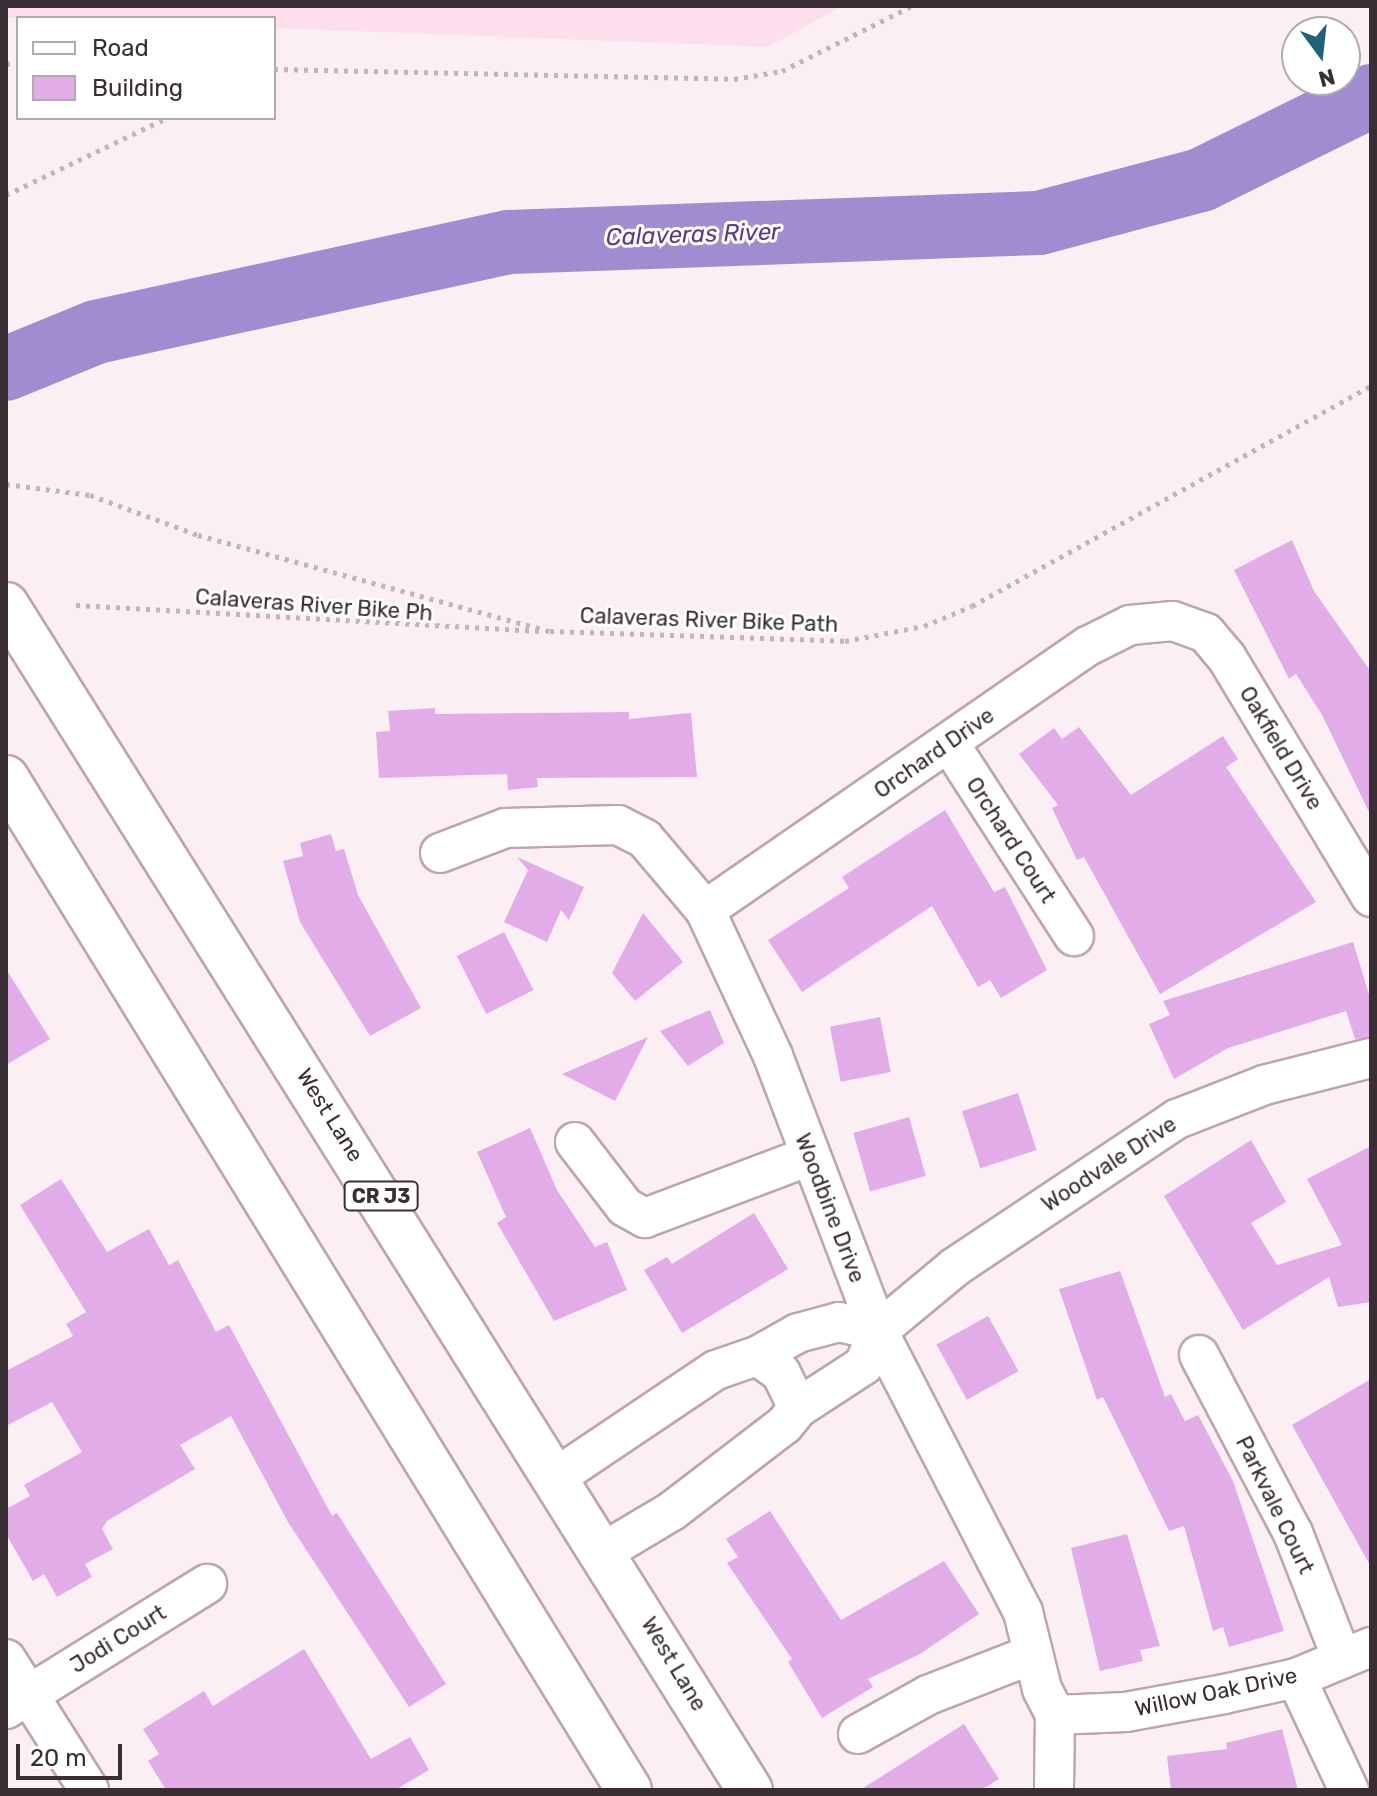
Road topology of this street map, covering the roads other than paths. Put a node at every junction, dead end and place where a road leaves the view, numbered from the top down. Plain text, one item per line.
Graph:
1 (6, 605) edge
2 (1173, 621) joint
3 (949, 743) junction
4 (6, 778) edge
5 (440, 853) dead end
6 (1371, 897) edge
7 (705, 910) junction
8 (1074, 936) dead end
9 (1371, 1058) edge
10 (575, 1142) dead end
11 (810, 1156) junction
12 (878, 1331) junction
13 (1199, 1355) dead end
14 (757, 1356) junction
15 (798, 1408) junction
16 (558, 1476) junction
17 (605, 1551) junction
18 (207, 1584) dead end
19 (1356, 1653) edge
20 (1033, 1654) junction
21 (6, 1659) edge
22 (1296, 1678) junction
23 (18, 1702) edge
24 (1055, 1715) junction
25 (858, 1734) dead end
26 (89, 1790) edge
27 (629, 1790) edge
28 (750, 1790) edge
29 (1054, 1790) edge
30 (1349, 1790) edge

1 - 16 main road, West Lane / CR J3
2 - 3 street, Orchard Drive
2 - 6 street, Oakfield Drive
3 - 7 street, Orchard Drive
3 - 8 street, Orchard Court
4 - 27 main road
5 - 7 street, Woodbine Drive
7 - 11 street, Woodbine Drive
9 - 12 street, Woodvale Drive
10 - 11 street
11 - 12 street, Woodbine Drive
12 - 14 street
12 - 15 street, Woodvale Drive
12 - 20 street, Woodbine Drive
13 - 19 street, Parkvale Court
14 - 15 street
14 - 16 street
15 - 17 street, Woodvale Drive
16 - 17 main road, West Lane / CR J3
17 - 28 main road, West Lane / CR J3
18 - 23 street, Jodi Court
19 - 22 street, Willow Oak Drive
20 - 24 street, Woodbine Drive
20 - 25 street
21 - 23 street
22 - 24 street, Willow Oak Drive
22 - 30 street
23 - 26 street
24 - 29 street, Woodbine Drive

